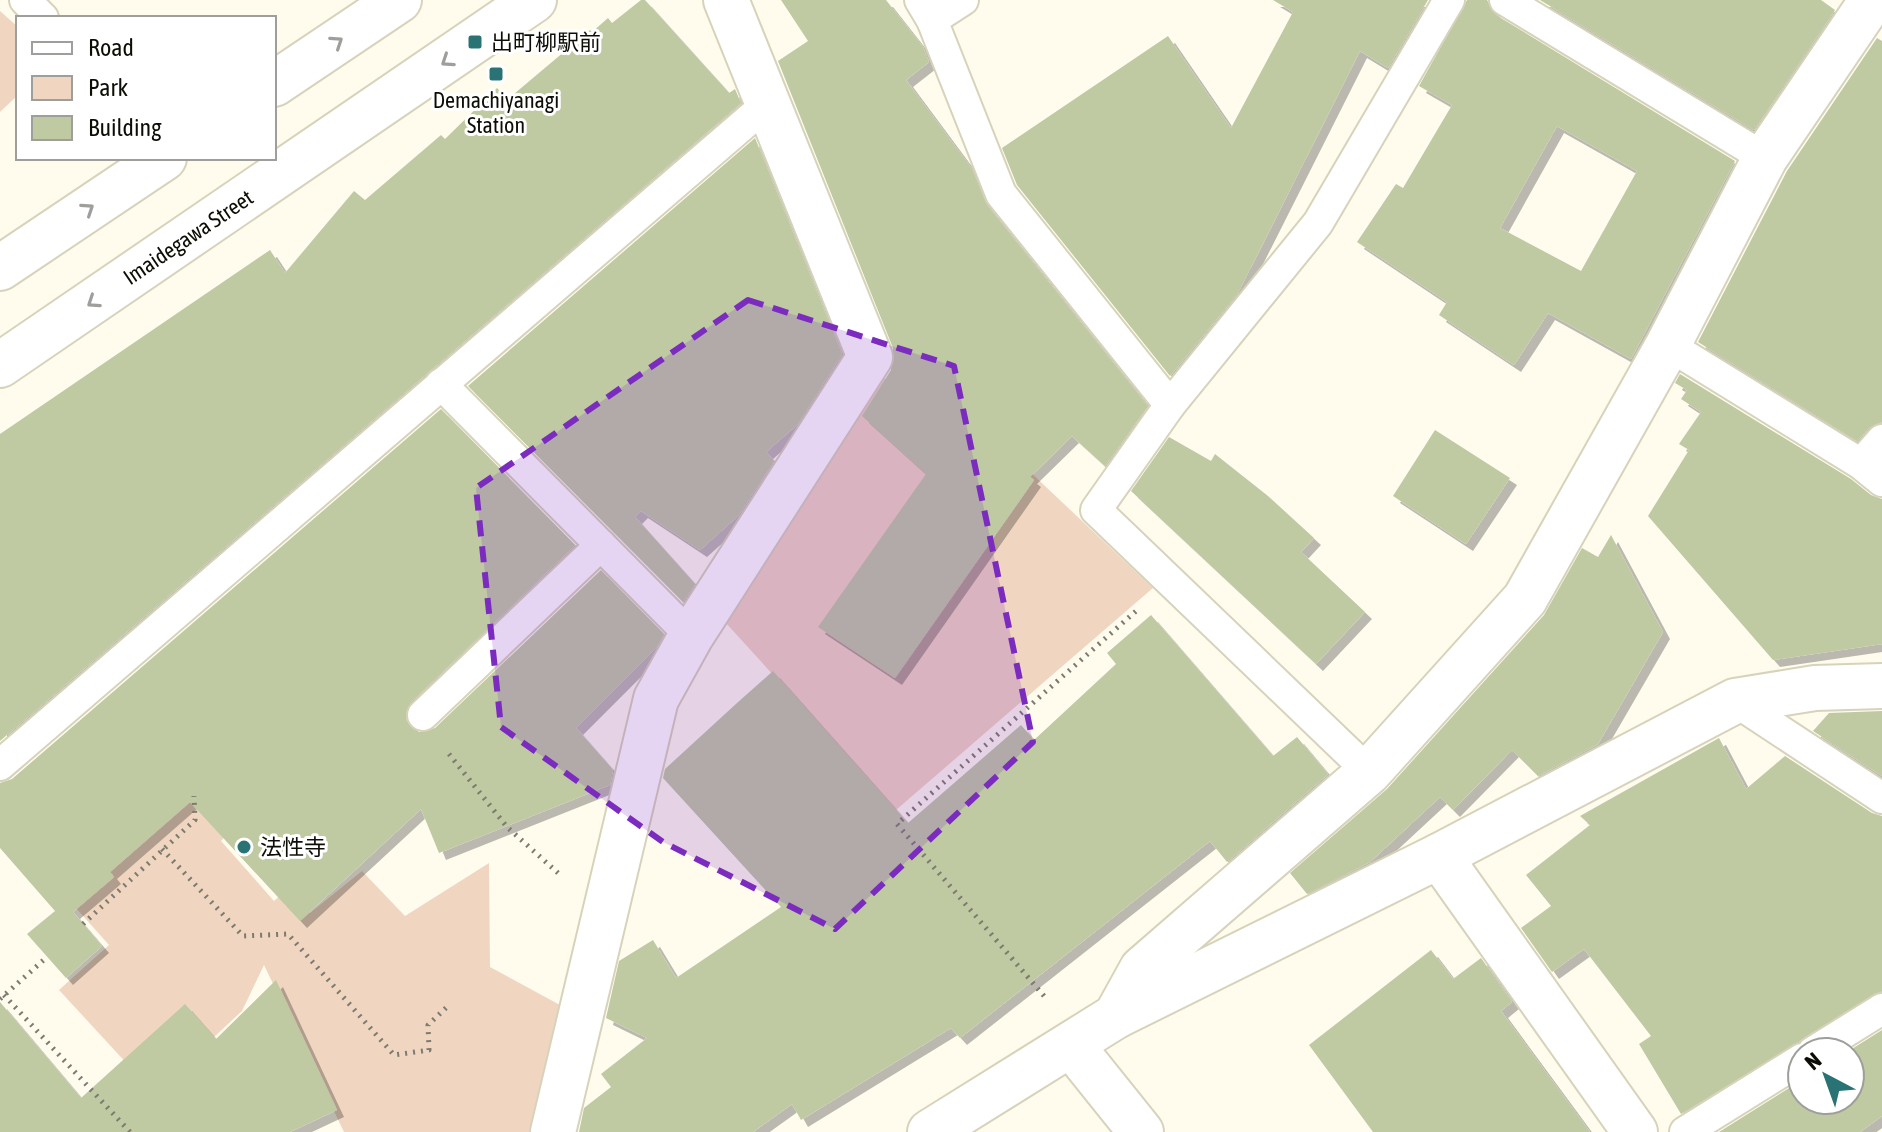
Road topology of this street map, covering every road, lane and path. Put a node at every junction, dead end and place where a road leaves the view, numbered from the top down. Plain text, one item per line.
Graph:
1 (25, 0) edge
2 (399, 0) edge
3 (534, 0) edge
4 (726, 0) edge
5 (963, 0) edge
6 (1449, 0) edge
7 (1505, 0) edge
8 (1872, 0) edge
9 (926, 10) edge
10 (41, 16) edge
11 (276, 83) edge
12 (767, 104) junction
13 (1765, 158) junction
14 (161, 160) edge
15 (0, 268) edge
16 (1668, 345) junction
17 (0, 365) edge
18 (441, 384) junction
19 (1170, 405) junction
20 (1882, 440) edge
21 (1872, 472) edge
22 (601, 545) junction
23 (1170, 581) junction
24 (691, 636) junction
25 (1882, 686) edge
26 (1735, 701) junction
27 (423, 715) joint
28 (0, 765) edge
29 (1369, 772) junction
30 (194, 796) dead end
31 (1882, 798) edge
32 (162, 849) junction
33 (1439, 856) junction
34 (609, 899) junction
35 (83, 924) dead end
36 (47, 957) dead end
37 (2, 997) edge
38 (449, 1005) dead end
39 (1882, 1009) edge
40 (1116, 1016) junction
41 (1839, 1036) edge
42 (1072, 1046) junction
43 (1786, 1069) edge
44 (130, 1132) edge
45 (553, 1132) edge
46 (930, 1132) edge
47 (1141, 1132) edge
48 (1635, 1132) edge
49 (1685, 1132) edge

1 - 10 lane
11 -> 2 street
3 -> 17 street, Imaidegawa Street
4 - 12 street
5 - 9 lane
6 - 19 lane
7 - 13 lane
8 - 13 street
9 - 19 lane
12 - 18 lane
12 - 24 street
13 - 16 street
15 -> 14 street
16 - 21 lane
16 - 29 street
18 - 22 lane
18 - 28 lane
19 - 23 lane
20 - 21 lane
22 - 24 lane
22 - 27 lane
23 - 29 lane
23 - 42 path
24 - 34 street
25 - 26 street
26 - 31 lane
26 - 33 street
27 - 34 path
29 - 40 street
30 - 32 path
32 - 35 path
32 - 38 path
33 - 40 street
33 - 48 street
34 - 45 street
36 - 37 path
37 - 44 path
39 - 41 lane
40 - 42 street
42 - 46 street
42 - 47 street
43 - 49 lane

